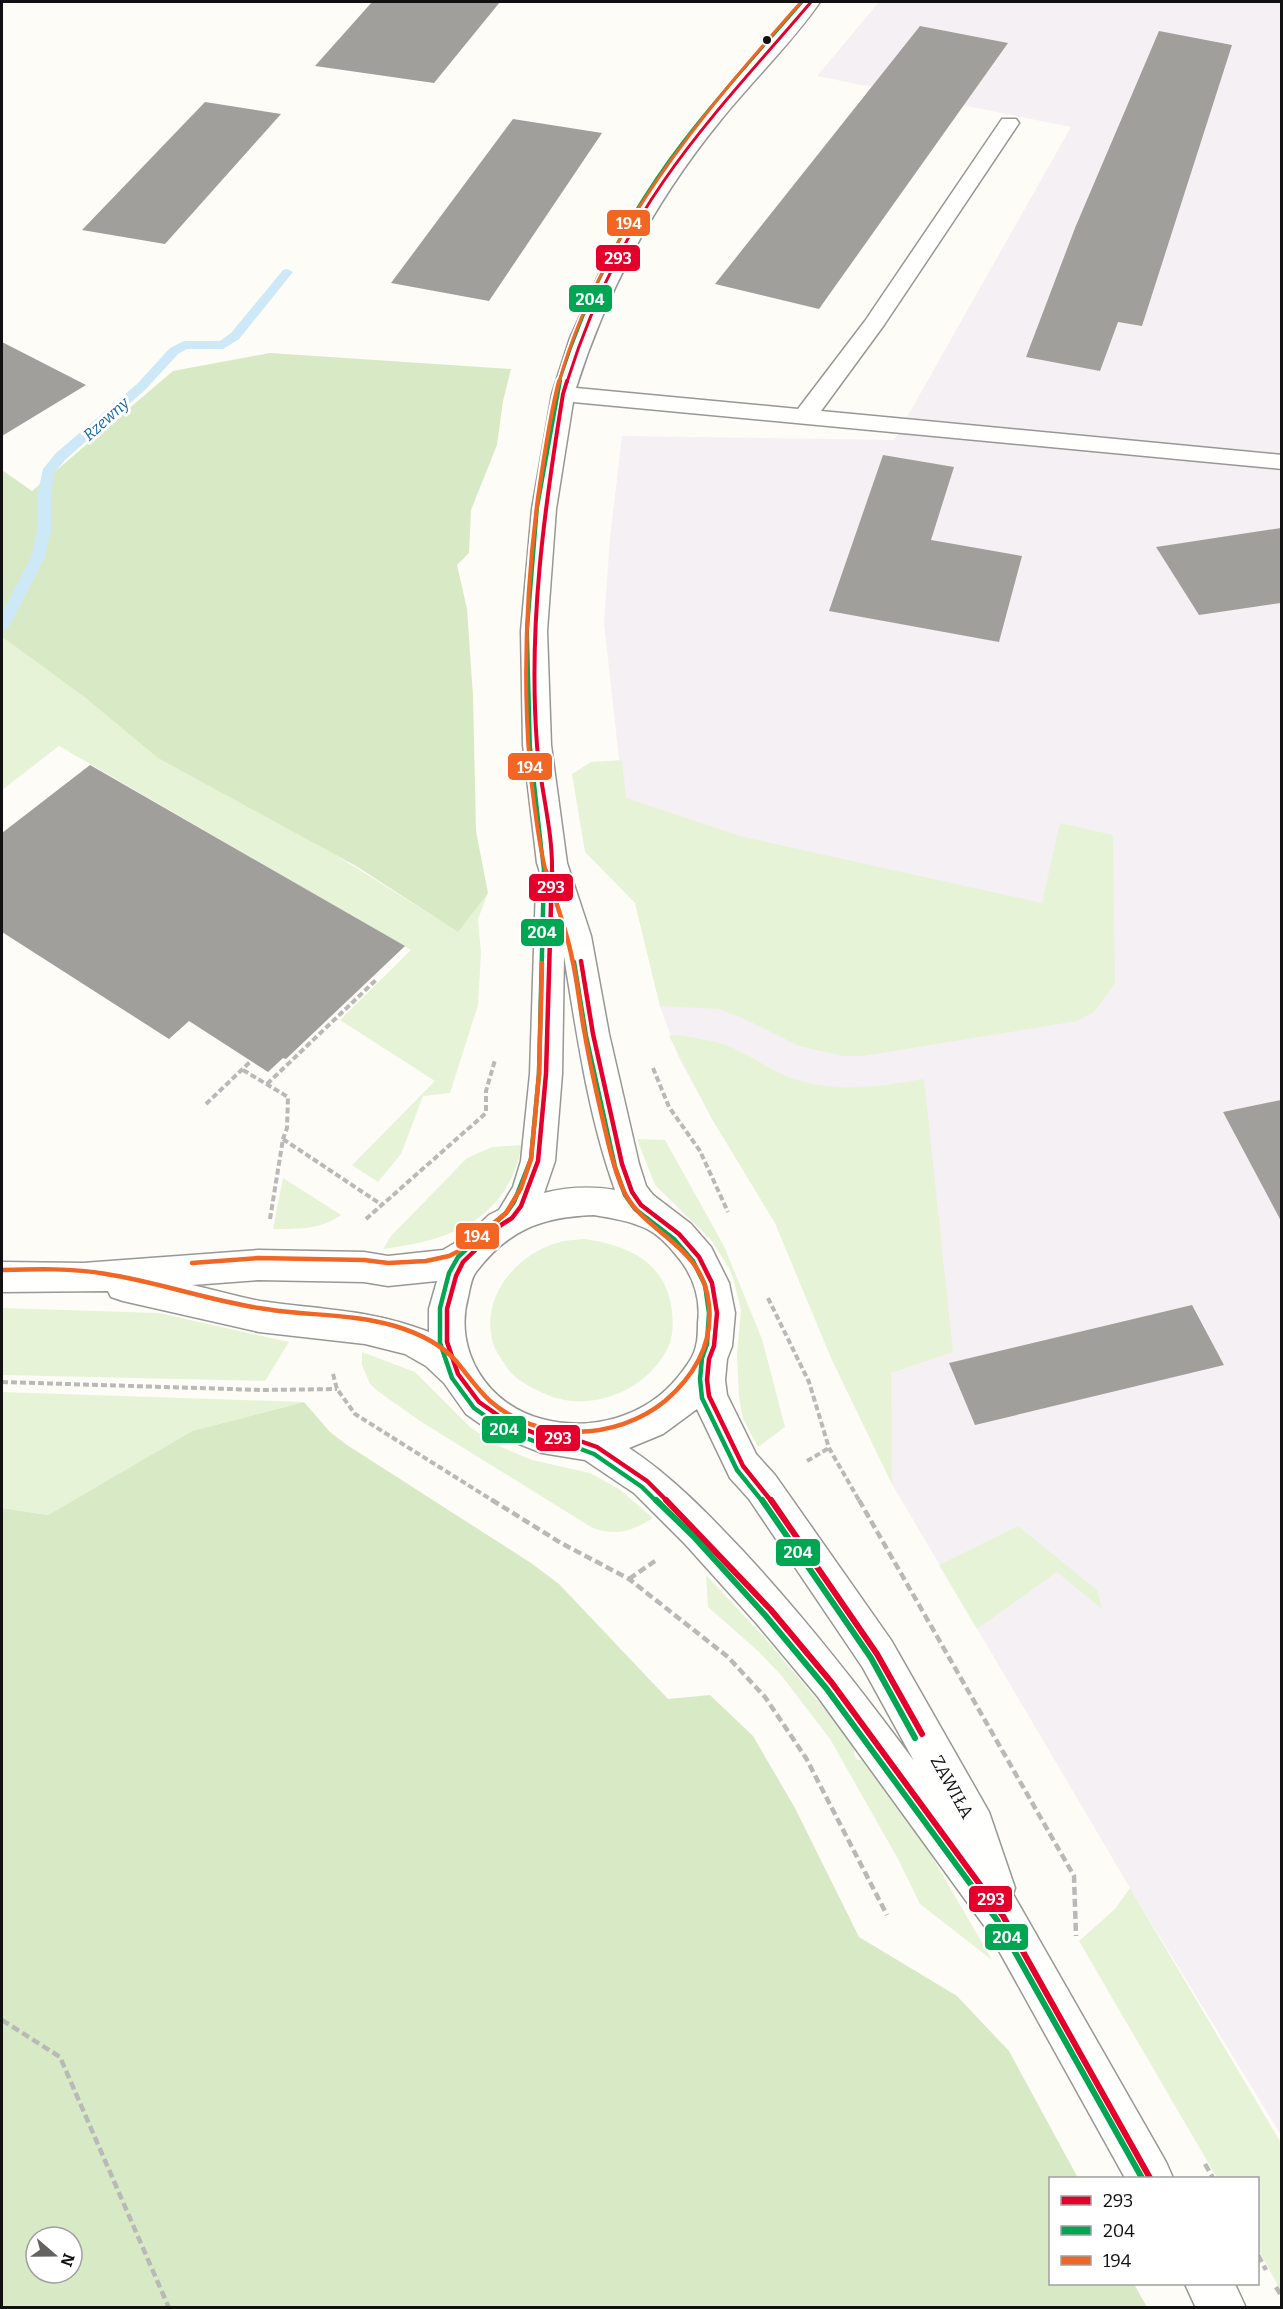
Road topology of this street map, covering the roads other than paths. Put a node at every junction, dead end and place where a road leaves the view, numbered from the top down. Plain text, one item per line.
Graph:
1 (811, 2) edge
2 (1009, 123) dead end
3 (563, 394) junction
4 (806, 415) junction
5 (1281, 462) edge
6 (552, 863) junction
7 (654, 1217) junction
8 (512, 1218) junction
9 (475, 1248) junction
10 (2, 1277) edge
11 (83, 1278) junction
12 (709, 1359) junction
13 (458, 1374) junction
14 (580, 1441) junction
15 (1003, 1916) junction
16 (1149, 2177) edge
17 (1210, 2285) edge
18 (1222, 2307) edge

1 - 3 street, ZAWIŁA
2 - 4 street
3 - 4 street
3 - 6 street, ZAWIŁA
4 - 5 street
6 - 7 street, ZAWIŁA
6 - 8 street, ZAWIŁA
7 - 8 street, ZAWIŁA
7 - 12 street, ZAWIŁA
8 - 9 street, ZAWIŁA
9 - 11 street
9 - 13 street, ZAWIŁA
10 - 11 street
11 - 13 street
12 - 14 street, ZAWIŁA
12 - 15 street, ZAWIŁA
13 - 14 street, ZAWIŁA
14 - 15 street, ZAWIŁA
15 - 16 street, ZAWIŁA
17 - 18 street

